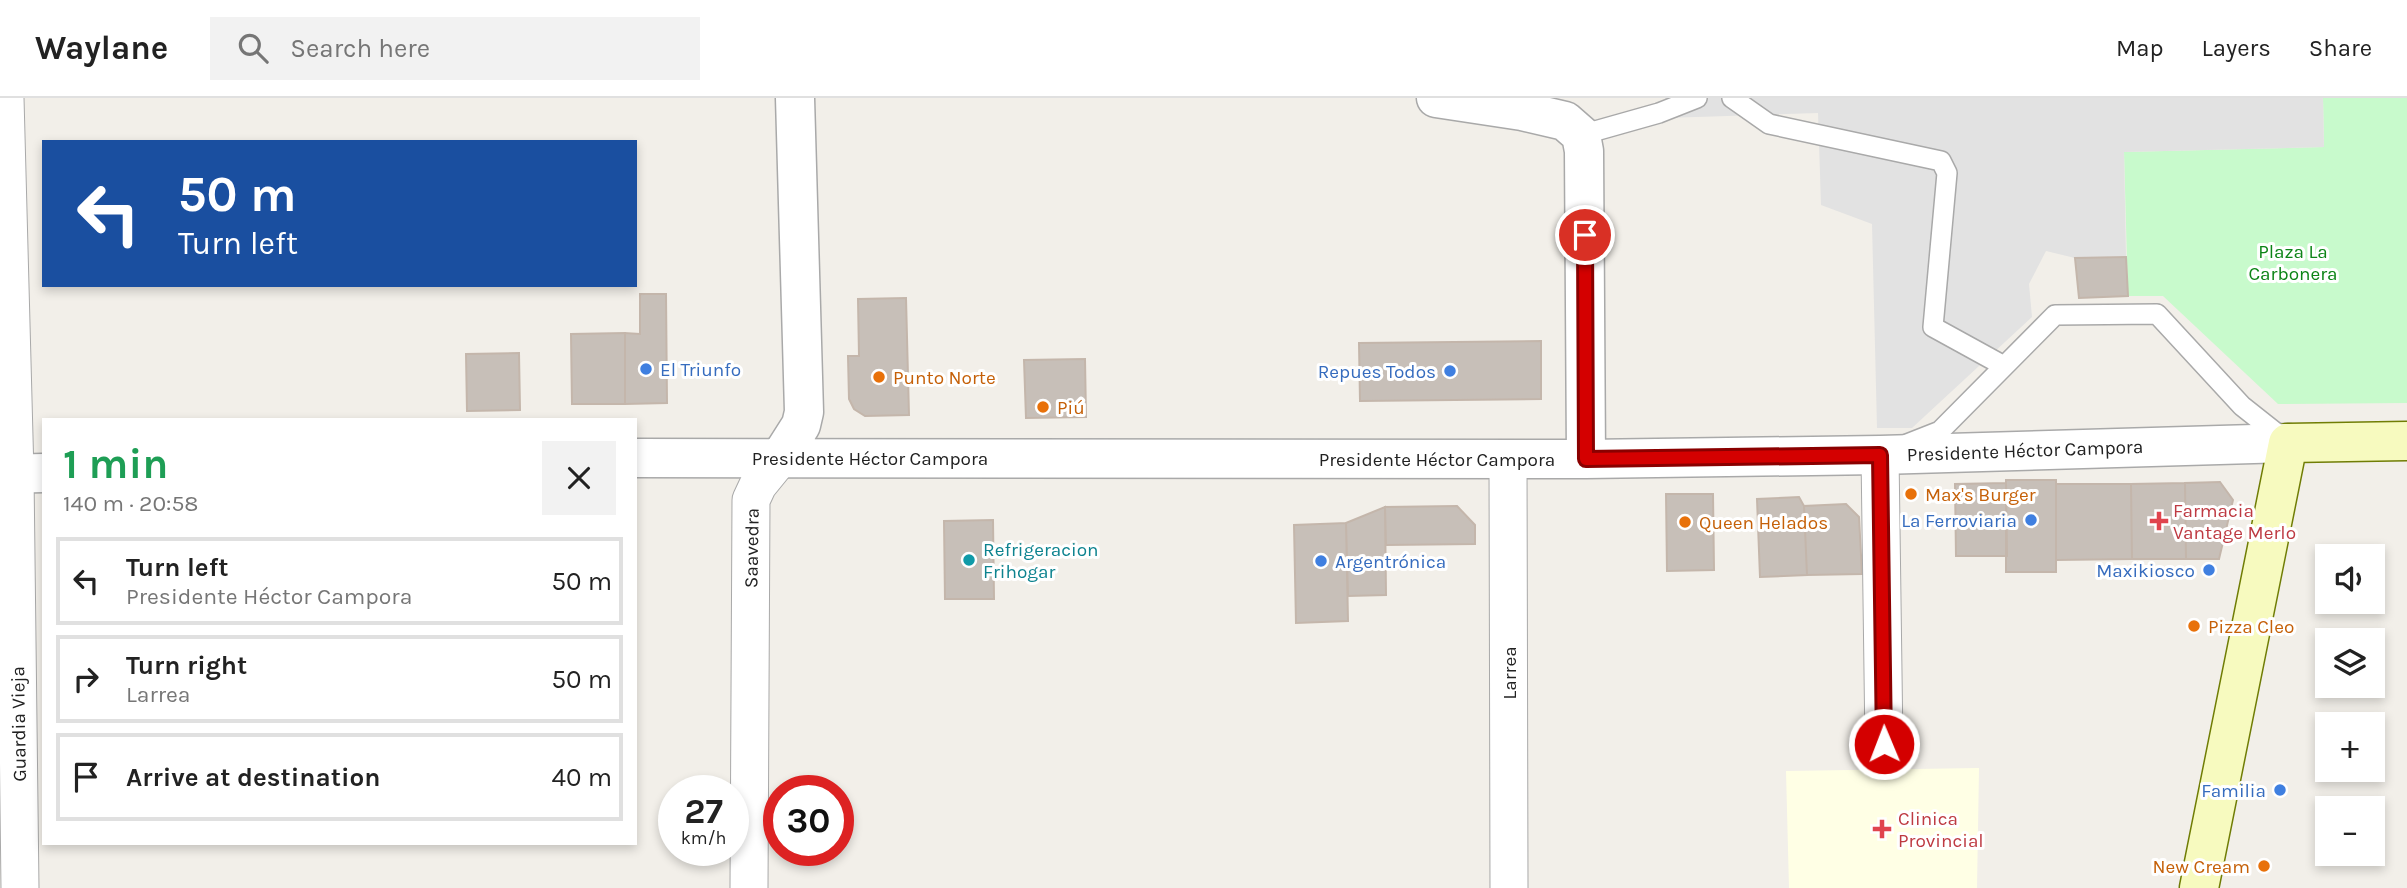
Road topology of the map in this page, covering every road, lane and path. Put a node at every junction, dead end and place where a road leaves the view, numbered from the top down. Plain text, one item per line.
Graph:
1 (5, 98) edge
2 (795, 98) edge
3 (1436, 98) edge
4 (1732, 98) edge
5 (1690, 99) edge
6 (1573, 128) junction
7 (2004, 366) junction
8 (2407, 441) edge
9 (2288, 443) junction
10 (1880, 455) junction
11 (637, 458) edge
12 (780, 458) junction
13 (1508, 458) junction
14 (1586, 459) junction
15 (20, 473) edge
16 (1884, 744) dead end
17 (20, 888) edge
18 (749, 888) edge
19 (1509, 888) edge
20 (2199, 888) edge

1 - 15 street, Guardia Vieja
2 - 12 street, Saavedra
3 - 6 street
4 - 7 lane
5 - 6 lane
6 - 14 street
7 - 9 lane
7 - 10 lane
8 - 9 main road, Presidente Héctor Campora
9 - 10 street, Presidente Héctor Campora
9 - 20 main road
10 - 14 street, Presidente Héctor Campora
10 - 16 street
11 - 12 street, Presidente Héctor Campora
12 - 13 street, Presidente Héctor Campora
12 - 18 street, Saavedra
13 - 14 street, Presidente Héctor Campora
13 - 19 street, Larrea
15 - 17 street, Guardia Vieja

